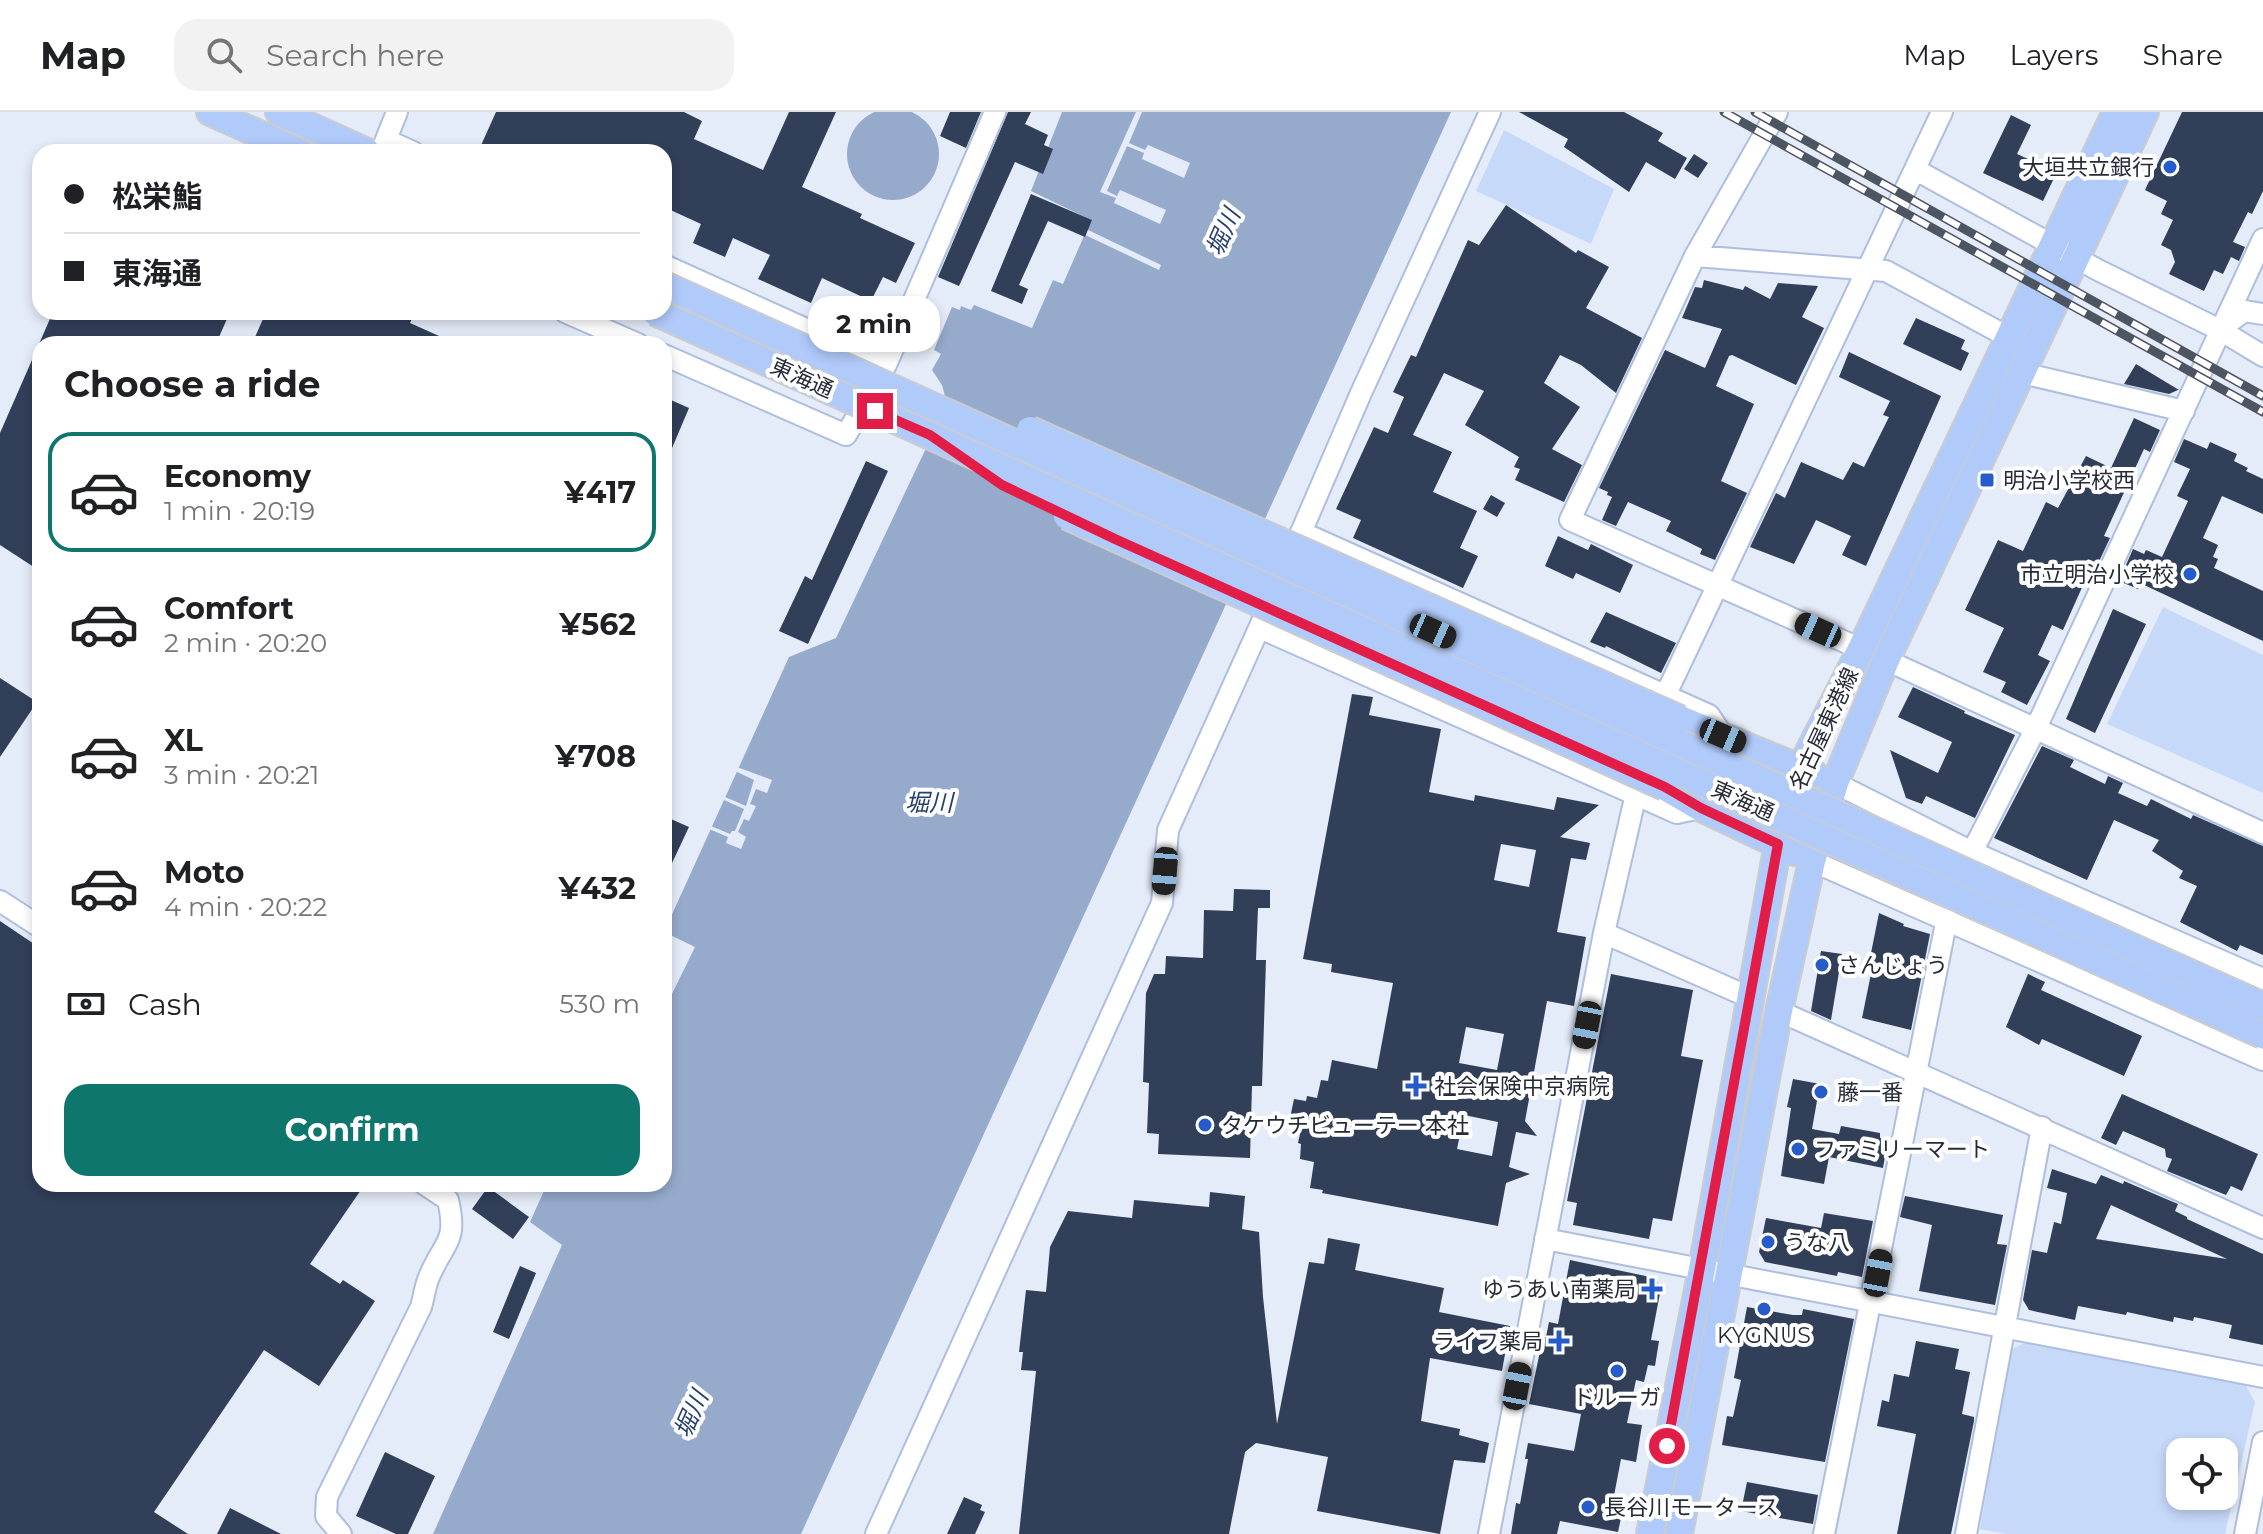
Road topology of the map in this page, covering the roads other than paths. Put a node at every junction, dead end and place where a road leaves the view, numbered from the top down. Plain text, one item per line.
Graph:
1 (210, 112) edge
2 (279, 112) edge
3 (397, 112) edge
4 (995, 112) edge
5 (1490, 112) edge
6 (1777, 112) edge
7 (1942, 112) edge
8 (2116, 112) edge
9 (2145, 112) edge
10 (281, 144) edge
11 (367, 144) edge
12 (380, 144) edge
13 (1916, 170) junction
14 (2263, 239) edge
15 (2065, 252) junction
16 (1695, 256) junction
17 (1866, 268) junction
18 (672, 269) edge
19 (672, 289) edge
20 (2263, 314) edge
21 (583, 320) edge
22 (672, 320) edge
23 (2220, 330) junction
24 (620, 336) edge
25 (2010, 338) junction
26 (2263, 356) edge
27 (672, 359) edge
28 (886, 365) junction
29 (2022, 373) junction
30 (2184, 411) junction
31 (946, 412) junction
32 (930, 435) junction
33 (1301, 532) junction
34 (1718, 585) junction
35 (1260, 628) junction
36 (1861, 649) junction
37 (1886, 660) junction
38 (1666, 694) junction
39 (2036, 728) junction
40 (1723, 736) junction
41 (1800, 769) junction
42 (1835, 783) junction
43 (1636, 794) junction
44 (1701, 808) junction
45 (2263, 833) edge
46 (1778, 844) junction
47 (1972, 852) junction
48 (1812, 861) junction
49 (0, 901) edge
50 (1947, 918) junction
51 (32, 922) edge
52 (1604, 933) junction
53 (2263, 979) edge
54 (1751, 998) junction
55 (2263, 1006) edge
56 (1779, 1011) junction
57 (2263, 1035) edge
58 (2263, 1060) edge
59 (1915, 1071) junction
60 (2042, 1127) junction
61 (436, 1192) edge
62 (2263, 1228) edge
63 (1545, 1239) junction
64 (1702, 1269) junction
65 (1729, 1275) junction
66 (1872, 1302) junction
67 (2006, 1327) junction
68 (2263, 1377) edge
69 (2262, 1454) edge
70 (341, 1534) edge
71 (876, 1534) edge
72 (1489, 1534) edge
73 (1650, 1534) edge
74 (1679, 1534) edge
75 (1824, 1534) edge
76 (1966, 1534) edge
77 (2245, 1534) edge

1 - 10 main road
2 - 11 main road
3 - 12 street
4 - 28 street
5 - 33 street
6 - 16 street
7 - 13 street
8 - 15 main road, 名古屋東港線
9 - 15 main road, 名古屋東港線
13 - 15 street
13 - 17 street
14 - 23 street
15 - 23 street
15 - 25 main road, 名古屋東港線
15 - 29 main road, 名古屋東港線
16 - 17 street
16 - 34 street
17 - 25 street
17 - 34 street
18 - 28 street
19 - 31 main road, 東海通, bridge
20 - 23 street
21 - 24 street
22 - 32 main road, 東海通, bridge
23 - 26 street
23 - 30 street
25 - 36 main road, 名古屋東港線
27 - 28 street
29 - 30 street
29 - 37 main road, 名古屋東港線
30 - 39 street
31 - 40 main road, bridge
31 - 55 main road, 東海通, bridge
32 - 44 main road, bridge
32 - 57 main road, 東海通, bridge
33 - 35 street
33 - 38 street
34 - 36 street
34 - 38 street
35 - 43 street
35 - 71 street
36 - 41 main road, 名古屋東港線
37 - 39 street
37 - 42 main road, 名古屋東港線
38 - 40 street
39 - 45 street
39 - 47 street
40 - 41 main road
41 - 42 main road
41 - 46 main road, 名古屋東港線
42 - 47 street
42 - 48 main road, 名古屋東港線
43 - 44 street
43 - 52 street
44 - 46 main road
46 - 48 main road
46 - 54 main road, 名古屋東港線
47 - 53 street
48 - 50 street
48 - 56 main road, 名古屋東港線
49 - 51 street
50 - 58 street
50 - 59 street
52 - 54 street
52 - 63 street
54 - 64 main road, 名古屋東港線
56 - 59 street
56 - 65 main road, 名古屋東港線
59 - 60 street
59 - 66 street
60 - 62 street
60 - 67 street
61 - 70 street
63 - 64 street
63 - 72 street
64 - 65 street
64 - 73 main road, 名古屋東港線
65 - 66 street
65 - 74 main road, 名古屋東港線
66 - 67 street
66 - 75 street
67 - 68 street
67 - 76 street
69 - 77 street

